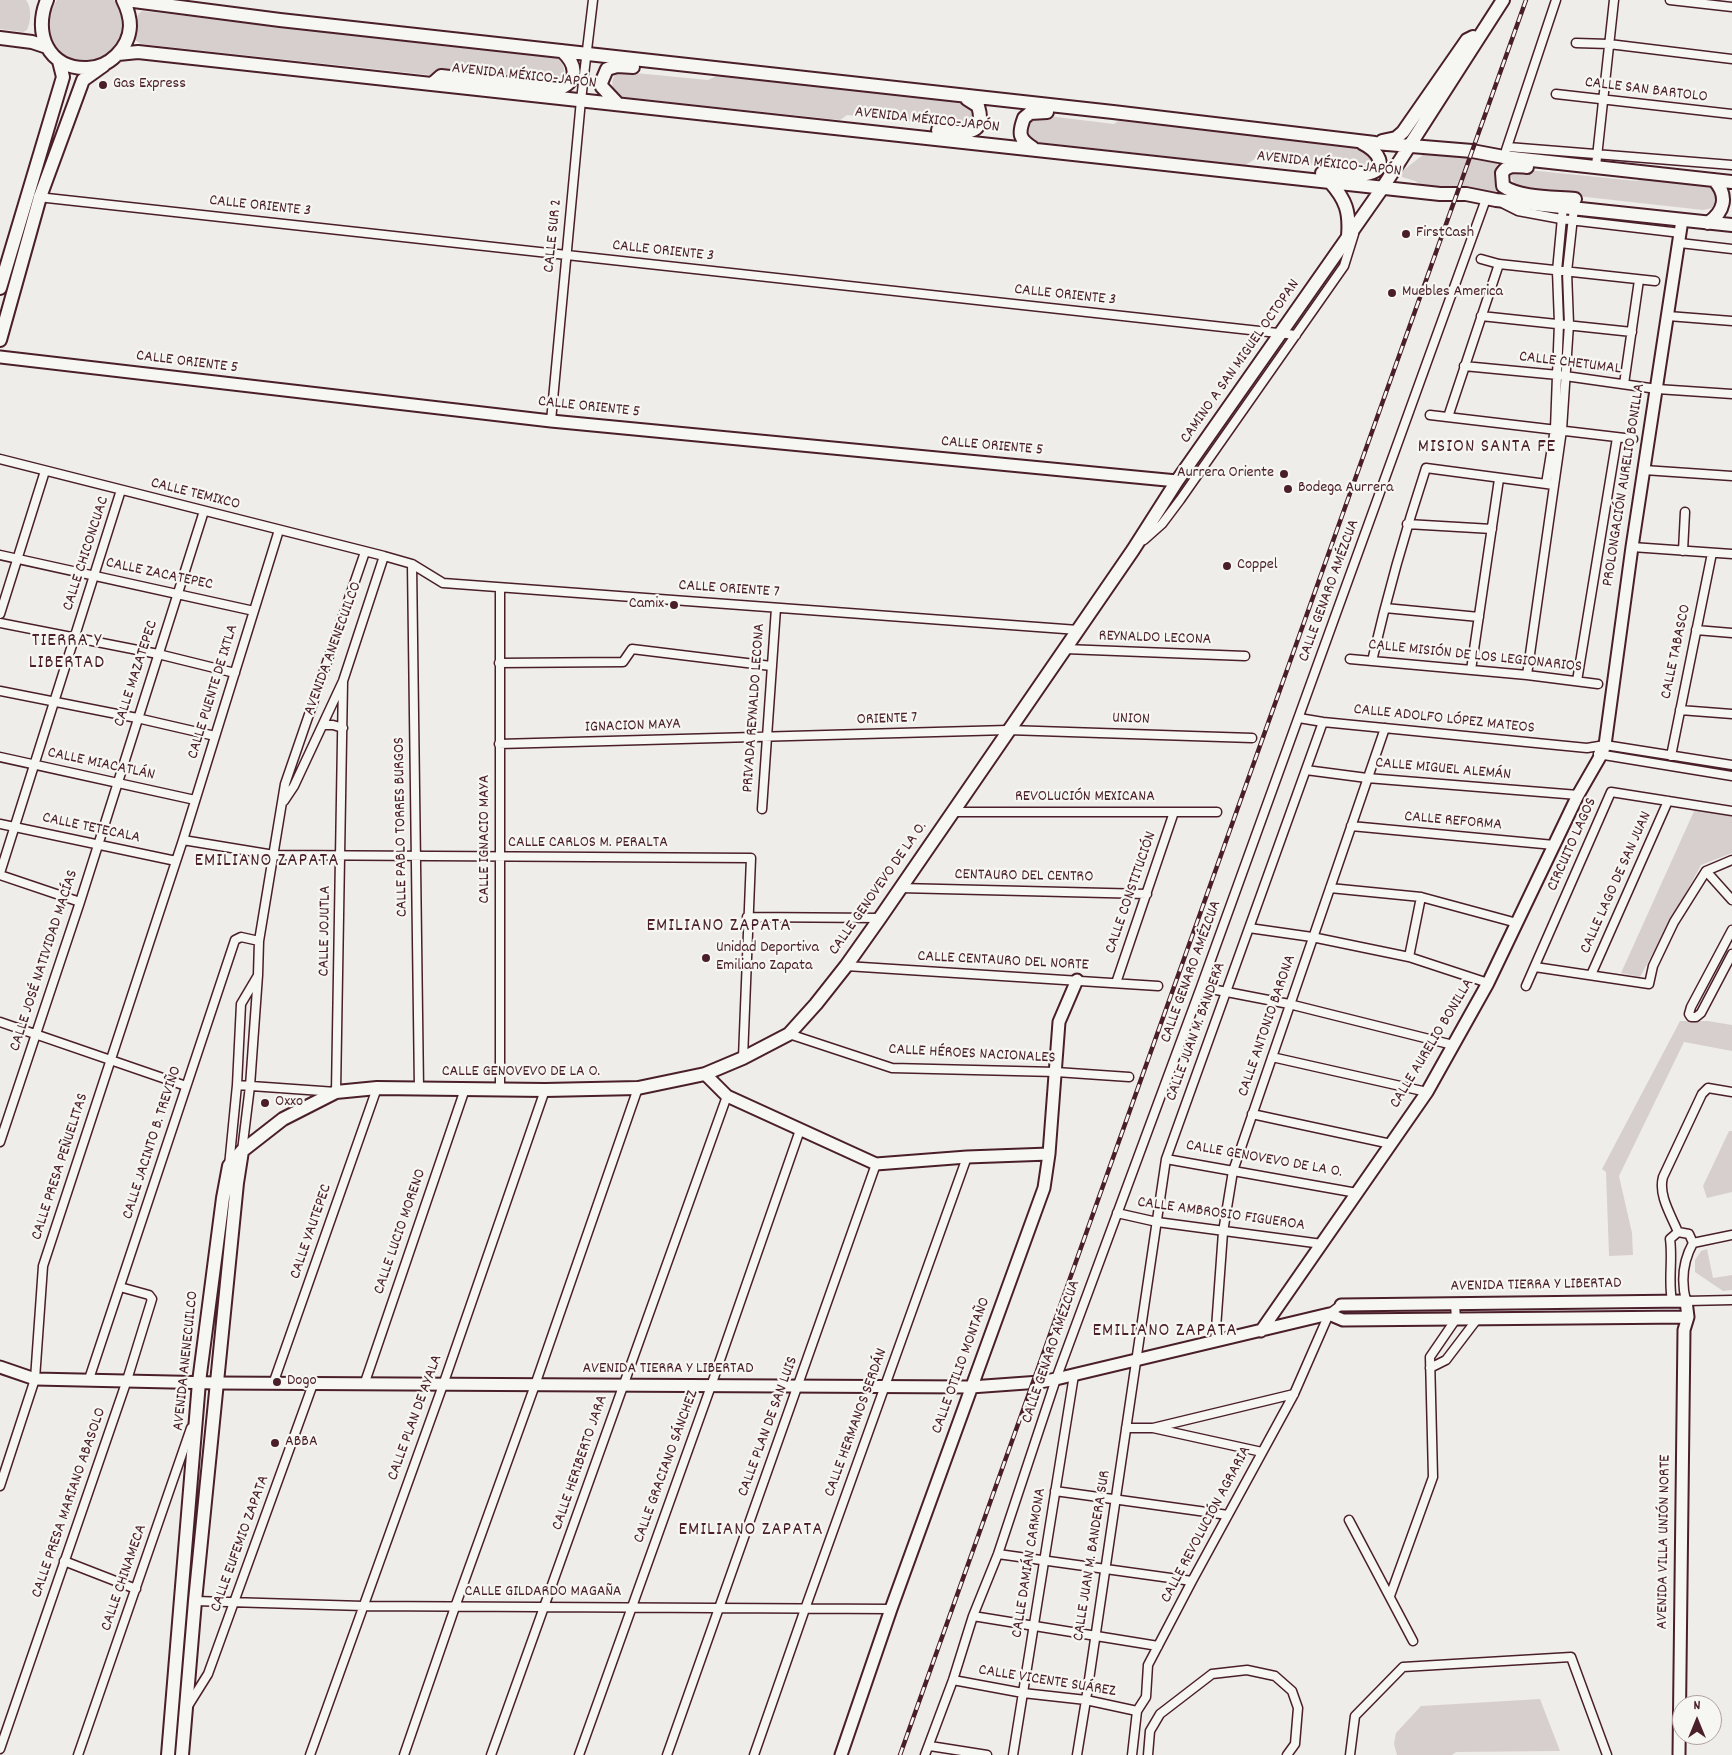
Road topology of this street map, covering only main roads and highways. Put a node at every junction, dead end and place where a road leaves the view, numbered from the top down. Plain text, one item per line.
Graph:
1 (47, 0) edge
2 (125, 0) edge
3 (1503, 0) edge
4 (1481, 32) junction
5 (0, 38) edge
6 (47, 47) junction
7 (562, 51) junction
8 (118, 54) junction
9 (60, 61) junction
10 (104, 65) junction
11 (715, 69) junction
12 (432, 84) junction
13 (963, 97) junction
14 (618, 104) junction
15 (1097, 111) junction
16 (838, 128) junction
17 (1354, 141) junction
18 (1375, 143) junction
19 (1408, 147) junction
20 (1035, 149) junction
21 (1639, 172) junction
22 (1250, 173) junction
23 (1714, 180) junction
24 (1330, 182) junction
25 (1732, 182) edge
26 (1383, 187) junction
27 (1632, 214) junction
28 (1708, 222) junction
29 (1732, 225) edge
30 (1348, 237) junction
31 (0, 288) edge
32 (1, 334) edge
33 (1008, 730) joint
34 (242, 1152) junction
35 (229, 1166) joint
36 (168, 1755) edge
37 (182, 1755) edge

1 - 6 main road
2 - 7 main road, AVENIDA MÉXICO-JAPÓN
2 - 8 main road
3 - 4 main road
4 - 18 main road
4 - 19 main road, CAMINO A SAN MIGUEL OCTOPAN
5 - 6 main road
6 - 9 main road
7 - 11 main road, AVENIDA MÉXICO-JAPÓN
7 - 12 main road
8 - 10 main road
8 - 12 main road, AVENIDA MÉXICO-JAPÓN
9 - 10 main road
9 - 31 main road
10 - 32 main road
11 - 13 main road, AVENIDA MÉXICO-JAPÓN
11 - 14 main road
12 - 14 main road, AVENIDA MÉXICO-JAPÓN
13 - 15 main road, AVENIDA MÉXICO-JAPÓN
13 - 16 main road
14 - 16 main road, AVENIDA MÉXICO-JAPÓN
15 - 17 main road, AVENIDA MÉXICO-JAPÓN
15 - 20 main road
16 - 20 main road, AVENIDA MÉXICO-JAPÓN
17 - 18 main road, AVENIDA MÉXICO-JAPÓN
17 - 22 main road
18 - 19 main road, AVENIDA MÉXICO-JAPÓN
19 - 21 main road, AVENIDA MÉXICO-JAPÓN
19 - 26 main road, CAMINO A SAN MIGUEL OCTOPAN
20 - 22 main road, AVENIDA MÉXICO-JAPÓN
21 - 23 main road, AVENIDA MÉXICO-JAPÓN
21 - 27 main road
22 - 24 main road, AVENIDA MÉXICO-JAPÓN
23 - 25 main road, AVENIDA MÉXICO-JAPÓN
23 - 28 main road
24 - 26 main road, AVENIDA MÉXICO-JAPÓN
24 - 30 main road
26 - 27 main road, AVENIDA MÉXICO-JAPÓN
26 - 30 main road, CAMINO A SAN MIGUEL OCTOPAN
27 - 28 main road, AVENIDA MÉXICO-JAPÓN
28 - 29 main road, AVENIDA MÉXICO-JAPÓN
30 - 33 main road, CAMINO A SAN MIGUEL OCTOPAN
33 - 34 main road, CALLE GENOVEVO DE LA O.
34 - 35 main road, CALLE GENOVEVO DE LA O.
34 - 37 main road, AVENIDA ANENECUILCO
35 - 36 main road, AVENIDA ANENECUILCO

